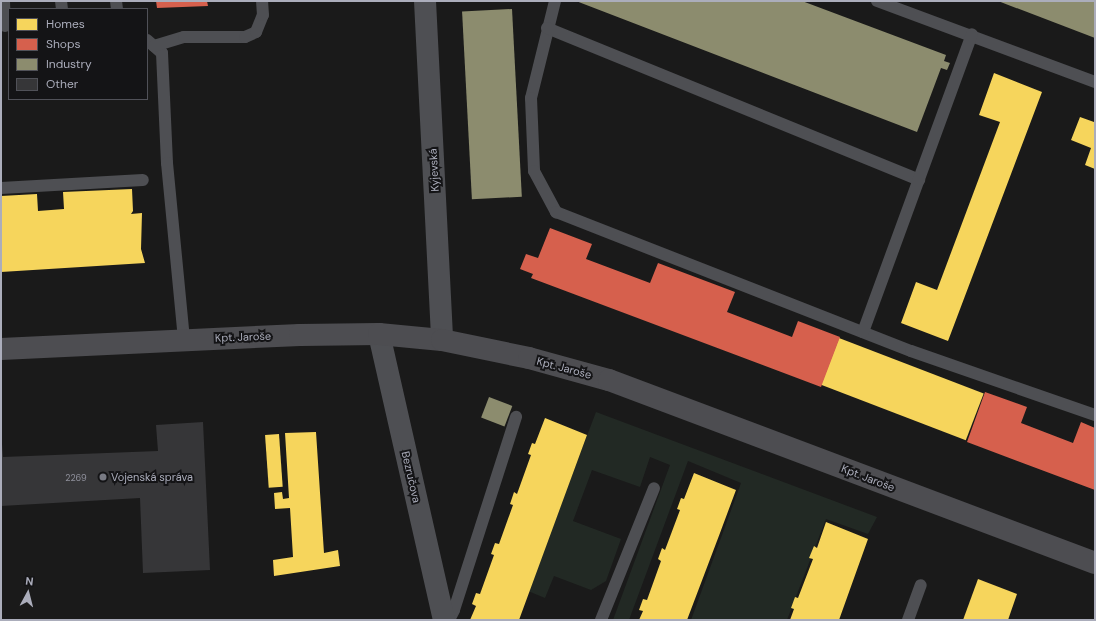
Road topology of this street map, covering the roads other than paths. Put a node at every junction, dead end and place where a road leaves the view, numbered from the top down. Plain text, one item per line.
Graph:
1 (4, 1) edge
2 (262, 1) edge
3 (425, 1) edge
4 (554, 1) edge
5 (877, 1) edge
6 (5, 26) edge
7 (547, 28) junction
8 (972, 34) junction
9 (150, 43) edge
10 (1095, 82) edge
11 (143, 180) dead end
12 (919, 180) junction
13 (1, 188) edge
14 (863, 332) junction
15 (379, 334) junction
16 (184, 340) junction
17 (442, 340) junction
18 (1, 349) edge
19 (1095, 416) edge
20 (516, 417) dead end
21 (654, 488) dead end
22 (1095, 563) edge
23 (921, 585) dead end
24 (444, 620) edge
25 (448, 620) edge
26 (601, 620) edge
27 (908, 620) edge

1 - 6 lane
2 - 9 lane
3 - 17 street, Kyjevská
4 - 7 lane
5 - 8 lane
7 - 12 lane
7 - 14 lane
8 - 10 lane
8 - 12 lane
9 - 16 lane
11 - 13 lane
12 - 14 lane
14 - 19 lane
15 - 16 street, Kpt. Jaroše
15 - 17 street, Kpt. Jaroše
15 - 24 street, Bezručova
16 - 18 street, Kpt. Jaroše
17 - 22 street, Kpt. Jaroše
20 - 25 lane
21 - 26 lane
23 - 27 lane

